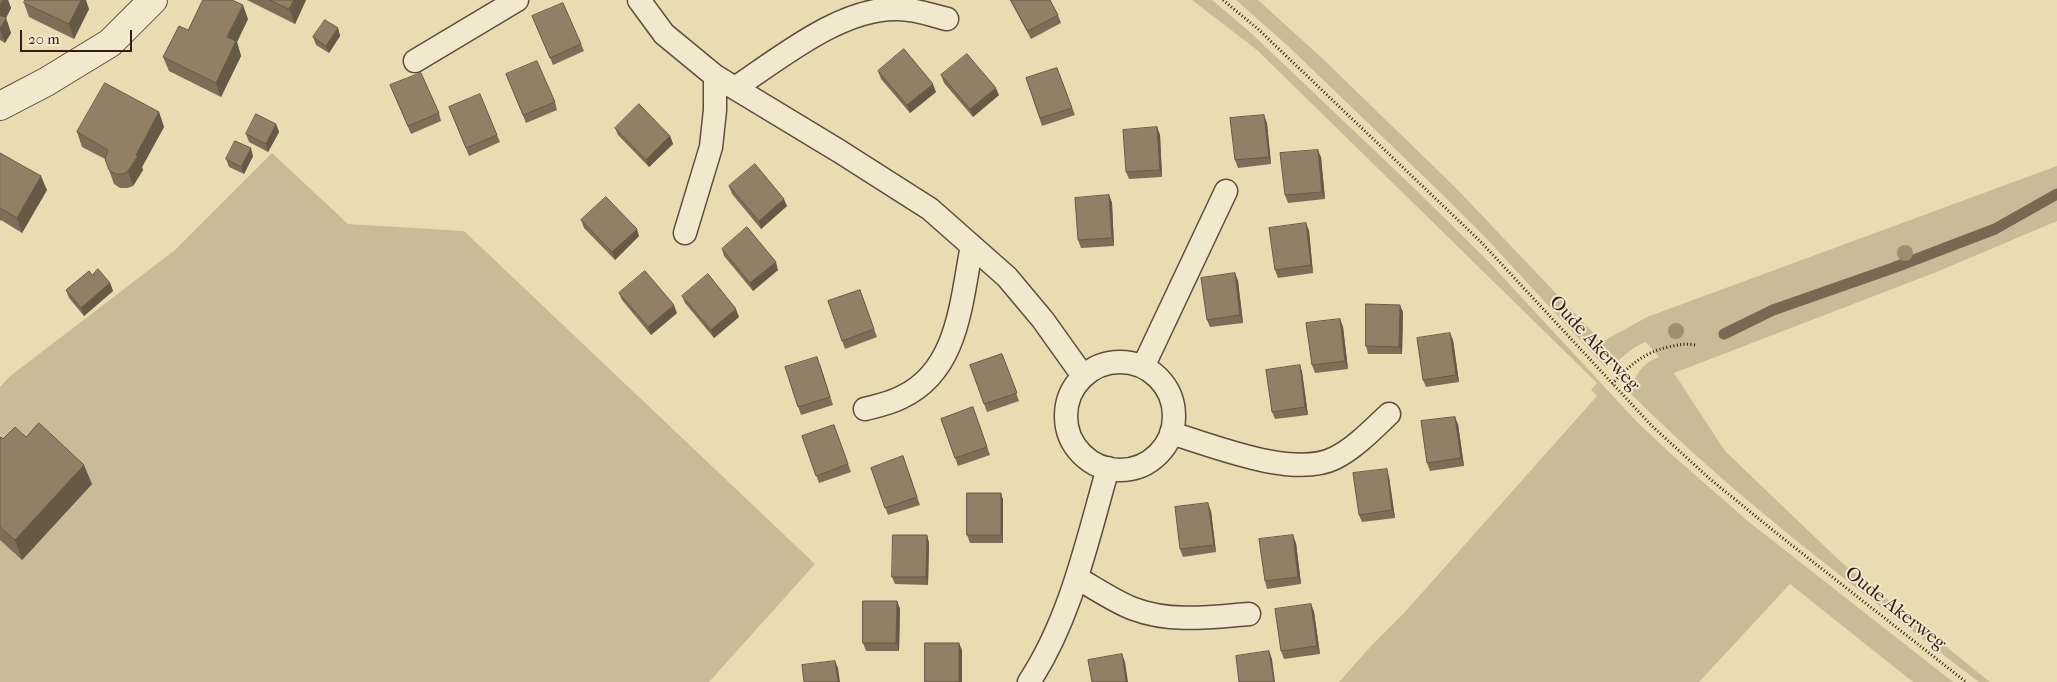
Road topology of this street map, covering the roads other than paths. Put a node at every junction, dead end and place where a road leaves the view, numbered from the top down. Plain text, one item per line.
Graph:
1 (153, 0) edge
2 (517, 0) edge
3 (639, 0) edge
4 (947, 19) dead end
5 (415, 61) dead end
6 (715, 76) junction
7 (735, 88) junction
8 (0, 106) edge
9 (1226, 191) dead end
10 (685, 233) dead end
11 (972, 246) junction
12 (1143, 367) junction
13 (1083, 376) junction
14 (866, 409) dead end
15 (1389, 414) dead end
16 (1171, 433) junction
17 (1108, 468) junction
18 (1077, 578) junction
19 (1249, 614) dead end
20 (1029, 682) edge

1 - 8 street
2 - 5 lane
3 - 6 lane
4 - 7 lane
6 - 7 lane
6 - 10 lane
7 - 11 lane
9 - 12 lane
11 - 13 lane
11 - 14 lane
12 - 13 lane
12 - 16 lane
13 - 17 lane
15 - 16 lane
16 - 17 lane
17 - 18 lane
18 - 19 lane
18 - 20 lane

